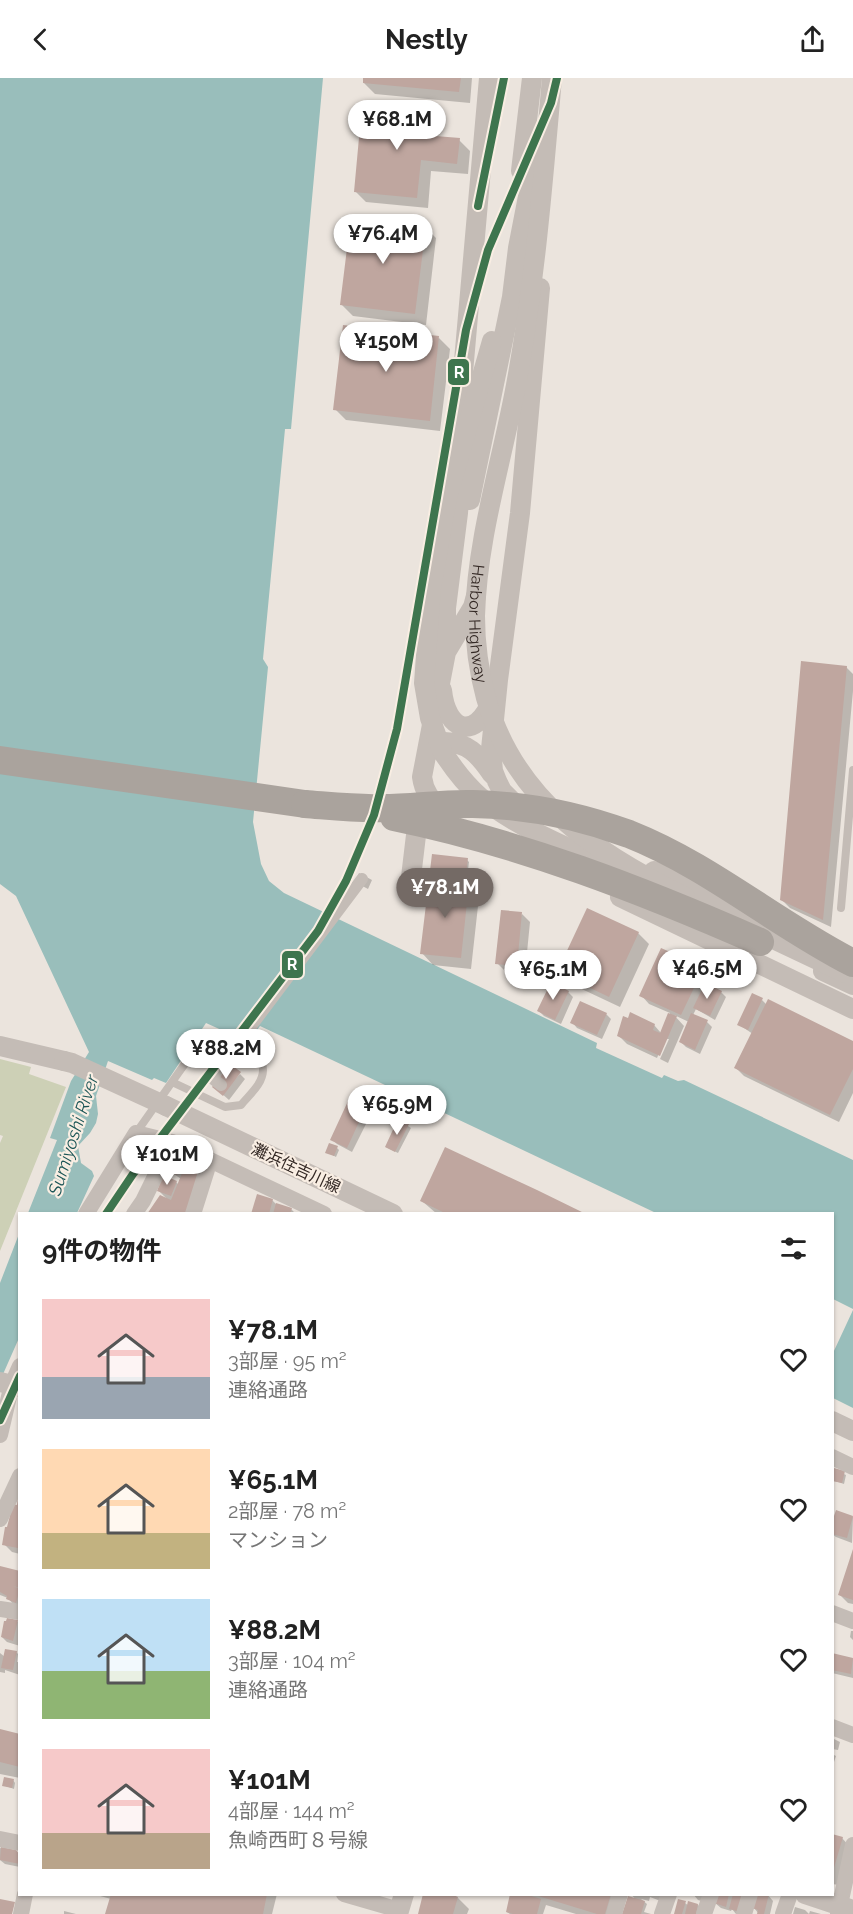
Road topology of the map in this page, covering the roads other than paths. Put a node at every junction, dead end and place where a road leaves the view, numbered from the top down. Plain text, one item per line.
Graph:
1 (489, 78) edge
2 (532, 78) edge
3 (545, 78) edge
4 (552, 78) edge
5 (559, 78) edge
6 (539, 143) junction
7 (520, 513) junction
8 (446, 651) junction
9 (441, 678) junction
10 (498, 680) junction
11 (426, 754) junction
12 (0, 760) edge
13 (853, 770) edge
14 (422, 777) junction
15 (497, 781) junction
16 (362, 879) dead end
17 (409, 894) dead end
18 (841, 908) dead end
19 (769, 944) junction
20 (853, 963) edge
21 (853, 974) edge
22 (853, 984) edge
23 (853, 1010) edge
24 (0, 1046) edge
25 (172, 1082) junction
26 (220, 1085) dead end
27 (136, 1133) junction
28 (172, 1142) junction
29 (210, 1160) junction
30 (87, 1212) edge
31 (135, 1212) edge
32 (195, 1212) edge
33 (320, 1212) edge
34 (389, 1212) edge
35 (18, 1370) edge
36 (10, 1385) edge
37 (834, 1422) edge
38 (853, 1431) edge
39 (0, 1436) edge
40 (834, 1458) edge
41 (853, 1467) edge
42 (18, 1480) edge
43 (0, 1520) edge
44 (0, 1609) edge
45 (18, 1612) edge
46 (834, 1614) edge
47 (853, 1621) edge
48 (834, 1728) edge
49 (853, 1735) edge
50 (0, 1839) edge
51 (18, 1844) edge
52 (853, 1845) edge
53 (26, 1896) edge
54 (353, 1896) edge
55 (619, 1896) edge
56 (668, 1896) edge
57 (710, 1896) edge
58 (749, 1896) edge
59 (789, 1896) edge
60 (810, 1896) edge
61 (400, 1906) edge
62 (843, 1910) edge
63 (21, 1914) edge
64 (614, 1914) edge
65 (662, 1914) edge
66 (704, 1914) edge
67 (744, 1914) edge
68 (783, 1914) edge

1 - 8 street
2 - 19 street, bridge
3 - 6 street
4 - 21 street, Harbor Highway, bridge
5 - 7 street
6 - 8 street
6 - 19 street, Harbor Highway, bridge
7 - 8 street
7 - 10 street
8 - 9 street
9 - 10 street
9 - 11 street
10 - 15 street
11 - 14 street
11 - 15 street
12 - 19 highway, bridge
12 - 20 highway, bridge
13 - 18 lane
14 - 17 street
14 - 23 street
15 - 20 street
16 - 26 street, bridge
19 - 21 street
19 - 22 street, Harbor Highway
24 - 34 street, 灘浜住吉川線, bridge
25 - 25 lane
25 - 27 lane
27 - 28 street
27 - 30 street
28 - 29 street
28 - 31 street
29 - 32 street
29 - 33 street
35 - 36 street
36 - 39 street
37 - 38 street
40 - 41 street
42 - 43 street
44 - 45 street
46 - 47 street
48 - 49 street
50 - 51 street
52 - 62 street
53 - 63 street
54 - 61 street
55 - 64 street
56 - 65 street
57 - 66 street
58 - 67 street
59 - 68 street
60 - 62 street

